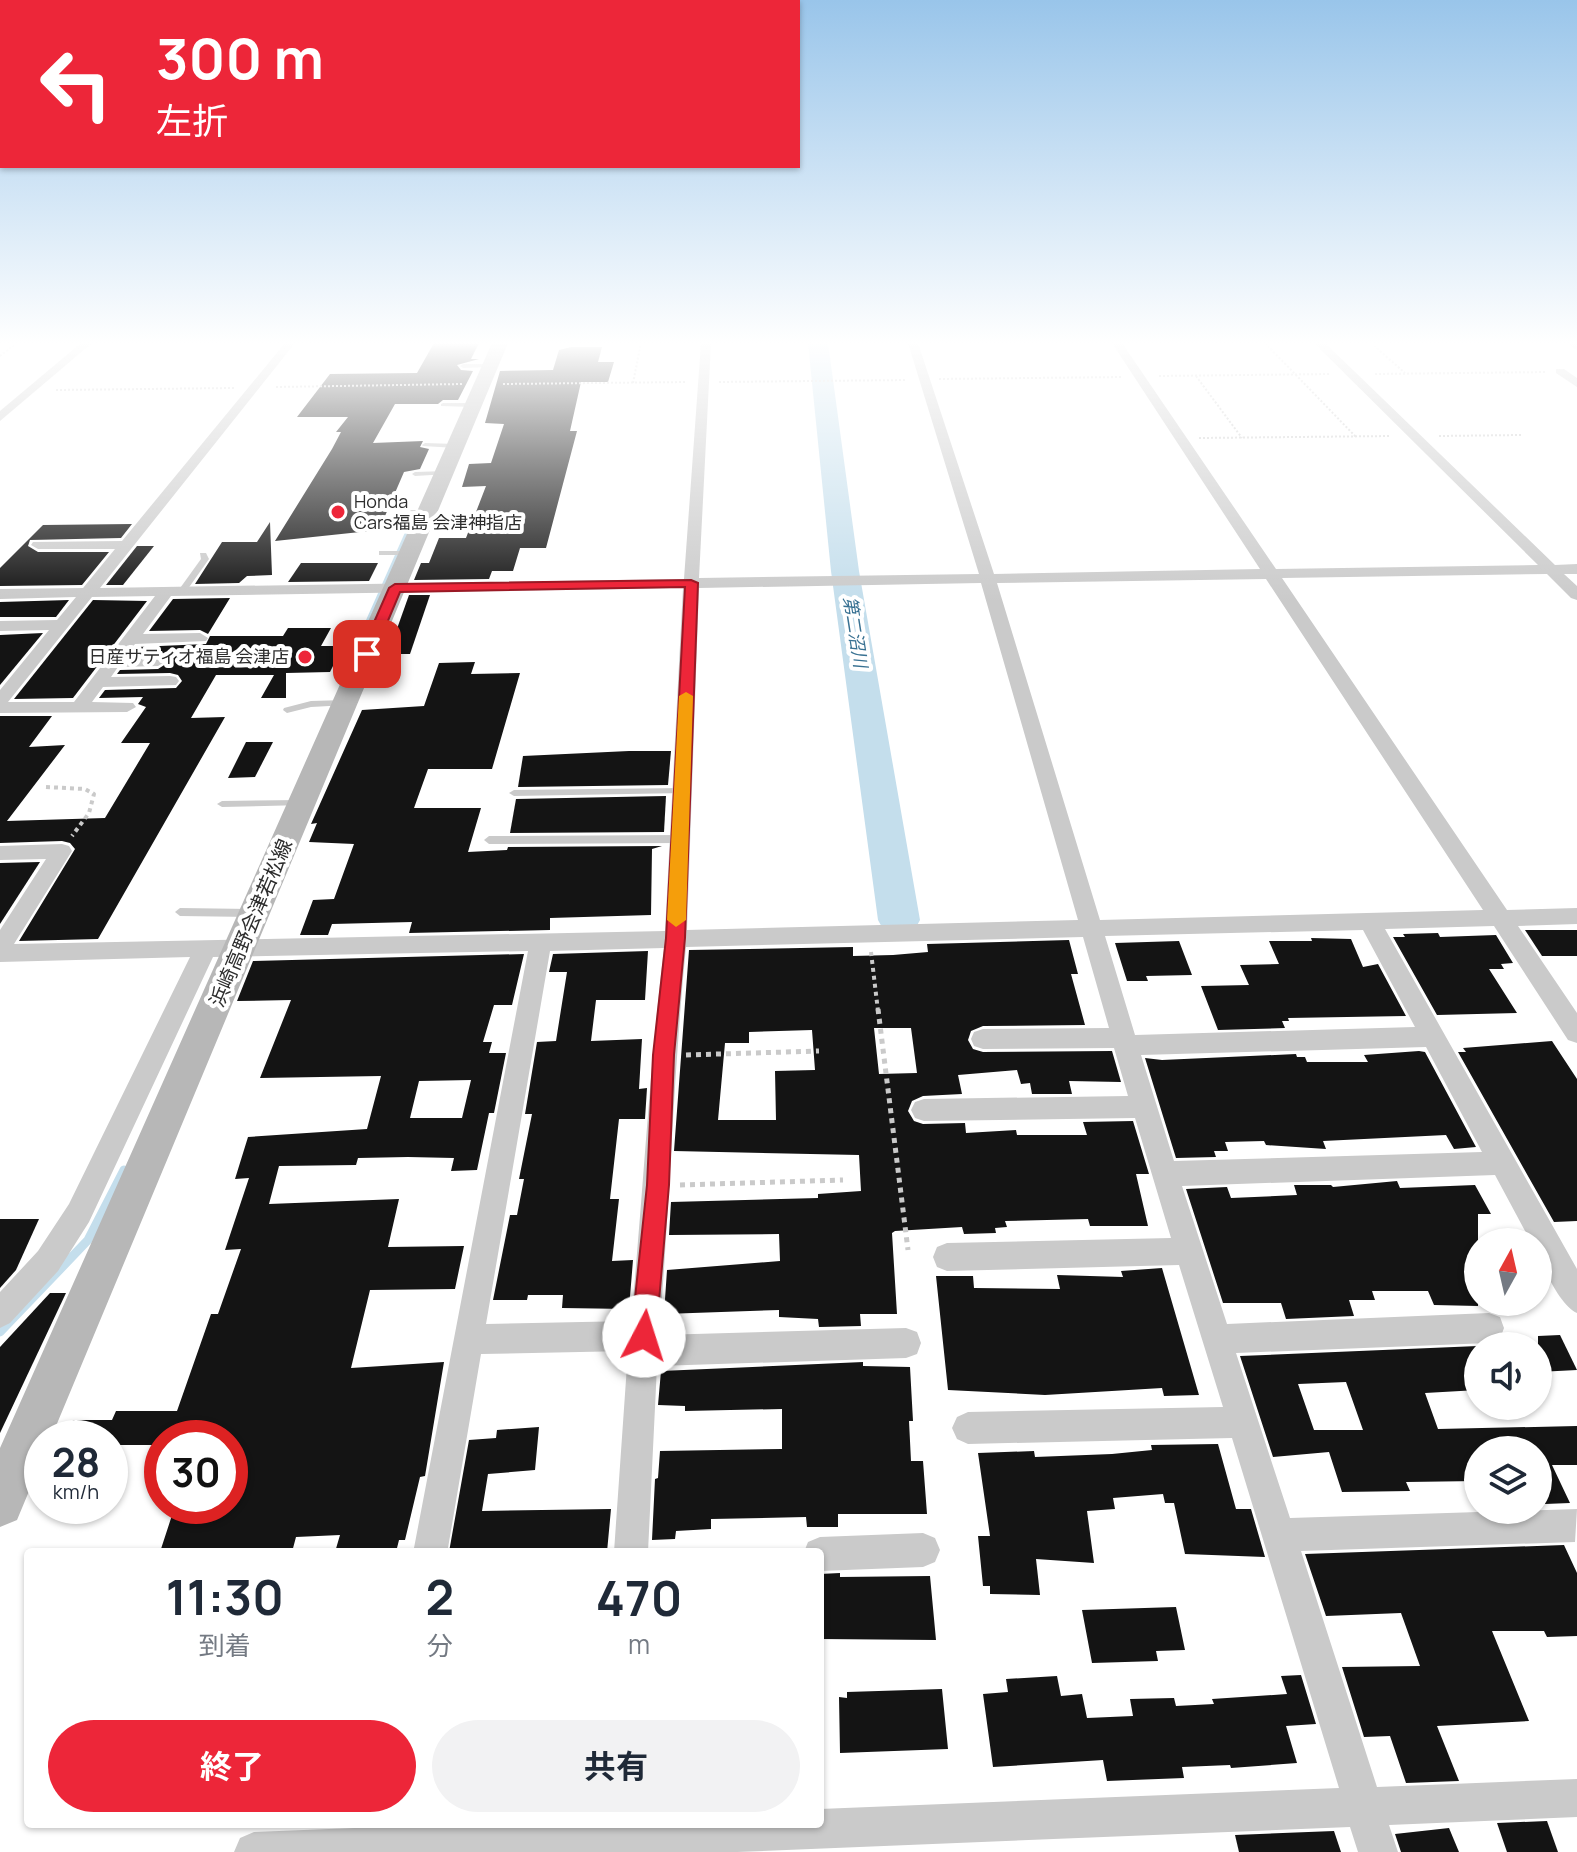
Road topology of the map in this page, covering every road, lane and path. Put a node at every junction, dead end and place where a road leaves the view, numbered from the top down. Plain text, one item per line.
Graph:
1 (221, 429) edge
2 (454, 429) edge
3 (701, 429) edge
4 (940, 429) edge
5 (1174, 429) edge
6 (1236, 429) edge
7 (1349, 429) edge
8 (1408, 429) edge
9 (1521, 435) dead end
10 (1415, 436) junction
11 (1356, 437) junction
12 (1180, 438) junction
13 (1242, 438) junction
14 (425, 445) dead end
15 (447, 446) junction
16 (437, 472) junction
17 (415, 474) dead end
18 (400, 512) dead end
19 (416, 520) junction
20 (394, 528) dead end
21 (38, 545) dead end
22 (126, 545) junction
23 (203, 555) dead end
24 (1551, 569) junction
25 (1577, 569) edge
26 (1270, 574) junction
27 (988, 579) junction
28 (691, 583) junction
29 (385, 588) junction
30 (174, 592) junction
31 (87, 593) junction
32 (0, 594) edge
33 (1577, 595) edge
34 (61, 625) junction
35 (0, 626) edge
36 (348, 628) dead end
37 (378, 630) junction
38 (200, 638) dead end
39 (130, 639) junction
40 (158, 661) dead end
41 (114, 662) junction
42 (170, 681) dead end
43 (98, 682) junction
44 (0, 701) edge
45 (346, 703) junction
46 (79, 707) junction
47 (127, 707) dead end
48 (0, 708) edge
49 (287, 710) dead end
50 (46, 787) dead end
51 (682, 791) junction
52 (514, 793) dead end
53 (303, 803) junction
54 (222, 804) dead end
55 (680, 839) junction
56 (489, 840) dead end
57 (62, 851) junction
58 (0, 853) edge
59 (23, 911) junction
60 (0, 912) edge
61 (180, 912) dead end
62 (255, 913) junction
63 (1577, 916) edge
64 (1500, 918) junction
65 (1369, 921) junction
66 (1092, 928) junction
67 (869, 933) junction
68 (676, 938) junction
69 (541, 941) junction
70 (223, 949) junction
71 (0, 950) edge
72 (1577, 1033) edge
73 (1433, 1037) junction
74 (983, 1039) dead end
75 (1125, 1041) junction
76 (819, 1051) dead end
77 (663, 1055) junction
78 (1144, 1107) junction
79 (924, 1110) dead end
80 (1502, 1163) junction
81 (1166, 1174) junction
82 (843, 1180) dead end
83 (658, 1185) junction
84 (908, 1250) dead end
85 (1191, 1251) junction
86 (947, 1257) dead end
87 (1577, 1298) edge
88 (0, 1313) edge
89 (1489, 1328) dead end
90 (468, 1339) junction
91 (1218, 1339) junction
92 (643, 1343) junction
93 (906, 1343) dead end
94 (1244, 1422) junction
95 (968, 1428) dead end
96 (0, 1503) edge
97 (1575, 1525) edge
98 (1279, 1535) junction
99 (431, 1548) dead end
100 (631, 1548) edge
101 (923, 1550) dead end
102 (824, 1554) edge
103 (1577, 1798) edge
104 (1364, 1808) junction
105 (617, 1838) edge
106 (254, 1852) edge
107 (1378, 1852) edge

1 - 22 street
2 - 15 main road, 浜崎高野会津若松線
3 - 28 street
4 - 27 street
5 - 12 street
6 - 13 path
7 - 11 path
8 - 10 street
9 - 10 path
10 - 11 path
10 - 24 street
11 - 13 path
12 - 13 path
12 - 26 street
14 - 15 lane
15 - 16 main road, 浜崎高野会津若松線
16 - 17 lane
16 - 19 main road, 浜崎高野会津若松線
18 - 19 lane
19 - 20 lane
19 - 29 main road, 浜崎高野会津若松線
21 - 22 street
22 - 31 street
23 - 30 lane
24 - 25 street
24 - 26 street
24 - 33 street
26 - 27 street
26 - 64 street
27 - 28 street
27 - 66 street
28 - 29 street
28 - 51 street
29 - 30 street
29 - 37 main road, 浜崎高野会津若松線
30 - 31 street
30 - 39 street
31 - 32 street
31 - 34 street
34 - 35 street
34 - 44 street
36 - 37 lane
37 - 45 main road, 浜崎高野会津若松線
38 - 39 street
39 - 41 street
40 - 41 street
41 - 43 street
42 - 43 street
43 - 46 street
45 - 49 lane
45 - 53 main road, 浜崎高野会津若松線
46 - 47 street
46 - 48 street
50 - 57 path
51 - 52 lane
51 - 55 street
53 - 54 lane
53 - 62 main road, 浜崎高野会津若松線
55 - 56 lane
55 - 68 street
57 - 58 street
57 - 59 street
59 - 60 street
59 - 71 street
61 - 62 lane
62 - 70 main road, 浜崎高野会津若松線
63 - 64 street
64 - 65 street
64 - 72 street
65 - 66 street
65 - 73 street
66 - 67 street
66 - 75 street
67 - 68 street
67 - 84 path
68 - 69 street
68 - 77 street
69 - 70 street
69 - 90 street
70 - 71 street
70 - 88 street
70 - 96 main road, 浜崎高野会津若松線
73 - 75 street
73 - 80 street
74 - 75 street
75 - 78 street
76 - 77 path
77 - 83 street
78 - 79 street
78 - 81 street
80 - 81 street
80 - 87 street
81 - 85 street
82 - 83 path
83 - 92 street
85 - 86 street
85 - 91 street
89 - 91 street
90 - 92 street
90 - 99 street
91 - 94 street
92 - 93 street
92 - 100 street
94 - 95 street
94 - 98 street
97 - 98 street
98 - 104 street
101 - 102 street
103 - 104 street
104 - 105 street
104 - 107 street
105 - 106 street

